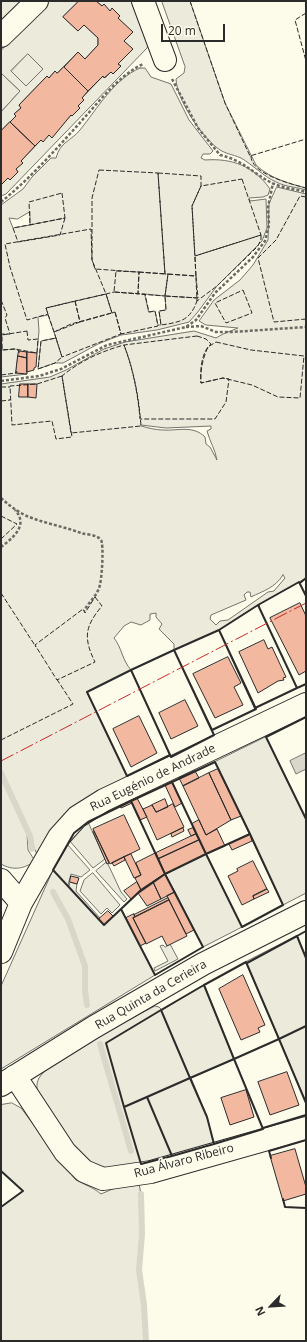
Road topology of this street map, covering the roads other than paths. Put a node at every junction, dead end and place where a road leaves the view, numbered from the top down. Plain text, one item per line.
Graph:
1 (37, 1) edge
2 (143, 1) edge
3 (1, 36) edge
4 (165, 60) road end
5 (306, 704) edge
6 (1, 880) edge
7 (21, 903) junction
8 (306, 912) edge
9 (1, 952) edge
10 (8, 1081) edge
11 (306, 1128) edge

1 - 3 street
2 - 4 street
5 - 7 street, Rua Eugénio de Andrade
6 - 7 street
7 - 9 street, Rua Eugénio de Andrade
8 - 10 street, Rua Quinta da Cerieira
10 - 11 street, Rua Álvaro Ribeiro

